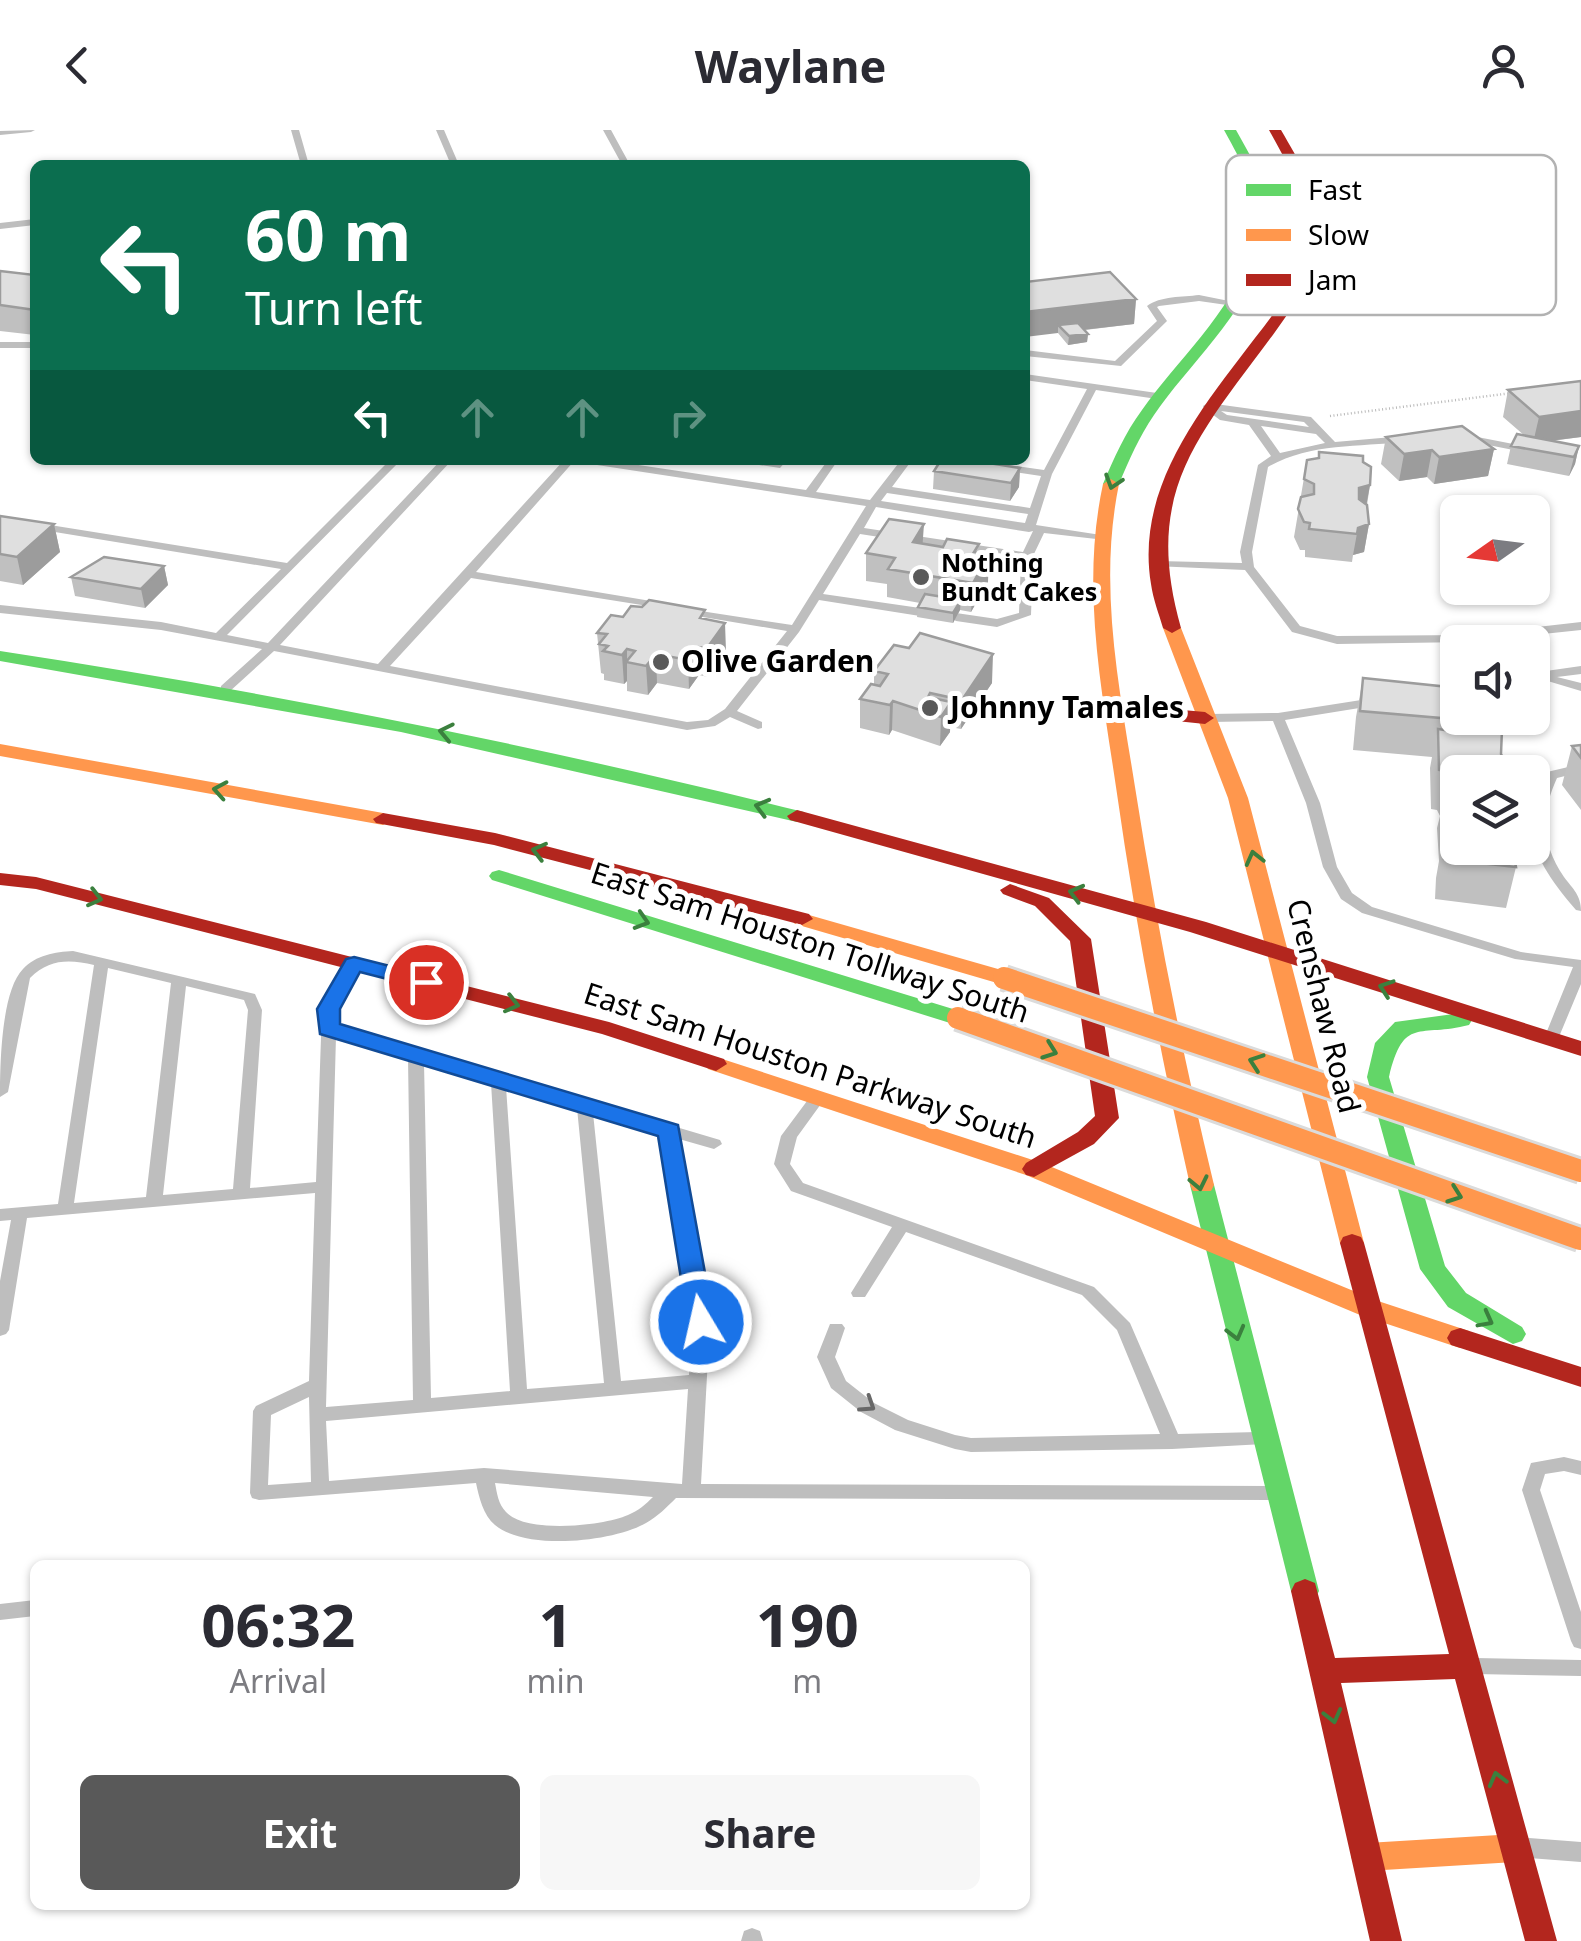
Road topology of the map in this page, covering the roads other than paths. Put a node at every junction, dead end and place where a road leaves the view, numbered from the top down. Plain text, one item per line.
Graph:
1 (31, 130) edge
2 (295, 130) edge
3 (440, 130) edge
4 (607, 130) edge
5 (1230, 130) edge
6 (1275, 130) edge
7 (0, 133) edge
8 (1247, 155) edge
9 (1293, 155) edge
10 (303, 160) edge
11 (453, 160) edge
12 (623, 160) edge
13 (30, 223) edge
14 (0, 226) edge
15 (1226, 302) edge
16 (1226, 313) edge
17 (1282, 315) edge
18 (0, 345) edge
19 (30, 346) edge
20 (1030, 353) edge
21 (1030, 378) edge
22 (1093, 387) junction
23 (1157, 396) junction
24 (1208, 406) junction
25 (1253, 423) junction
26 (1315, 431) junction
27 (1454, 435) edge
28 (1423, 437) edge
29 (1334, 447) junction
30 (1541, 452) edge
31 (1278, 456) junction
32 (391, 465) edge
33 (441, 465) edge
34 (566, 465) edge
35 (617, 465) edge
36 (830, 465) edge
37 (904, 465) edge
38 (994, 466) edge
39 (1047, 474) junction
40 (884, 489) junction
41 (810, 494) junction
42 (873, 504) junction
43 (1034, 512) junction
44 (0, 520) edge
45 (856, 530) junction
46 (1034, 530) junction
47 (1131, 550) junction
48 (1027, 556) junction
49 (290, 567) junction
50 (1248, 567) junction
51 (468, 574) junction
52 (816, 596) junction
53 (0, 609) edge
54 (920, 612) edge
55 (956, 617) edge
56 (1581, 626) edge
57 (795, 629) junction
58 (218, 636) junction
59 (272, 646) junction
60 (0, 656) edge
61 (382, 668) junction
62 (1581, 670) edge
63 (1550, 674) edge
64 (1550, 680) edge
65 (1581, 687) edge
66 (224, 689) junction
67 (1386, 700) edge
68 (1116, 710) junction
69 (729, 712) junction
70 (1278, 717) junction
71 (1205, 718) junction
72 (758, 725) dead end
73 (0, 750) edge
74 (1581, 768) edge
75 (854, 832) junction
76 (468, 866) dead end
77 (0, 879) edge
78 (1581, 907) edge
79 (1141, 910) junction
80 (1279, 952) junction
81 (102, 962) junction
82 (354, 964) junction
83 (1581, 964) edge
84 (179, 980) junction
85 (1478, 1020) junction
86 (328, 1028) junction
87 (1551, 1041) junction
88 (1581, 1050) edge
89 (416, 1055) junction
90 (498, 1079) junction
91 (0, 1092) edge
92 (818, 1098) junction
93 (584, 1106) junction
94 (670, 1131) junction
95 (714, 1144) dead end
96 (1034, 1169) junction
97 (1581, 1171) edge
98 (324, 1187) junction
99 (241, 1194) junction
100 (154, 1202) junction
101 (65, 1209) junction
102 (20, 1213) junction
103 (0, 1215) edge
104 (902, 1225) junction
105 (1211, 1238) junction
106 (1581, 1239) edge
107 (858, 1293) dead end
108 (1369, 1308) junction
109 (836, 1328) dead end
110 (0, 1330) edge
111 (1581, 1368) edge
112 (1581, 1377) edge
113 (698, 1381) junction
114 (318, 1385) junction
115 (613, 1388) junction
116 (519, 1397) junction
117 (422, 1406) junction
118 (318, 1415) junction
119 (1264, 1438) junction
120 (1172, 1442) junction
121 (1581, 1468) edge
122 (484, 1475) junction
123 (320, 1489) junction
124 (682, 1492) junction
125 (1280, 1493) junction
126 (30, 1609) edge
127 (0, 1612) edge
128 (1581, 1641) edge
129 (1466, 1666) junction
130 (1581, 1668) edge
131 (1322, 1671) junction
132 (1515, 1848) junction
133 (1581, 1852) edge
134 (1367, 1857) junction
135 (1386, 1941) edge
136 (1540, 1941) edge

1 - 7 lane
2 - 10 lane
3 - 11 lane
4 - 12 lane
5 - 8 main road, Crenshaw Road
6 - 9 main road, Crenshaw Road
13 - 14 lane
15 - 20 lane
16 - 23 main road, Crenshaw Road
17 - 24 main road, Crenshaw Road
18 - 19 lane
21 - 22 lane
22 - 23 lane
22 - 39 lane
23 - 24 main road
23 -> 47 main road, Crenshaw Road
24 - 25 lane
24 - 26 lane
24 - 47 main road, Crenshaw Road
25 - 26 lane
25 - 31 lane
26 - 29 lane
27 - 30 lane
28 - 29 lane
29 - 31 lane
31 - 50 lane
32 - 49 lane
33 - 59 lane
34 - 51 lane
35 - 41 lane
36 - 41 lane
37 - 40 lane
38 - 39 lane
39 - 43 lane
40 - 42 lane
40 - 43 lane
41 - 42 lane
42 - 45 lane
42 - 46 lane
43 - 46 lane
44 - 49 lane
45 - 48 lane
45 - 52 lane
46 - 47 lane
46 - 48 lane
47 - 50 lane
47 - 68 main road, Crenshaw Road
47 - 71 main road, Crenshaw Road
48 - 55 lane
49 - 58 lane
50 - 56 lane
51 - 57 lane
51 - 61 lane
52 - 54 lane
52 - 57 lane
53 - 58 lane
57 - 69 lane
58 - 59 lane
59 - 61 lane
59 - 66 lane
60 - 66 main road
61 - 69 lane
62 - 63 lane
64 - 65 lane
75 -> 66 main road
67 - 70 lane
68 - 71 main road
68 - 79 main road, Crenshaw Road
69 - 72 lane
70 - 71 lane
70 - 83 lane
80 -> 71 main road, Crenshaw Road
97 -> 73 main road, East Sam Houston Tollway South, bridge
74 - 78 lane
79 -> 75 main road
75 - 96 main road
76 -> 106 main road, East Sam Houston Tollway South, bridge
77 -> 82 main road, East Sam Houston Parkway South
79 - 80 main road
79 -> 105 main road, Crenshaw Road
85 -> 80 main road
80 - 108 main road, Crenshaw Road
81 - 84 lane
81 - 91 lane
81 - 101 lane
82 - 86 lane
82 -> 92 main road, East Sam Houston Parkway South
83 - 87 lane
84 - 99 lane
84 - 100 lane
85 - 87 main road
85 -> 111 main road
86 - 89 lane
86 - 98 lane
87 - 88 main road
89 - 90 lane
89 - 117 lane
90 - 93 lane
90 - 116 lane
92 - 96 main road, East Sam Houston Parkway South
92 - 104 lane
93 - 94 lane
93 - 115 lane
94 - 95 lane
94 - 113 lane
96 - 105 main road, East Sam Houston Parkway South
98 - 99 lane
98 - 114 lane
99 - 100 lane
100 - 101 lane
101 - 102 lane
102 - 103 lane
102 - 110 lane
104 - 107 lane
104 - 120 lane
105 - 108 main road, East Sam Houston Parkway South
105 -> 119 main road, Crenshaw Road
108 - 112 main road, East Sam Houston Parkway South
108 - 129 main road, Crenshaw Road
109 -> 120 lane
113 - 115 lane
113 - 124 lane
114 - 118 lane
114 - 123 lane
115 - 116 lane
116 - 117 lane
117 - 118 lane
118 - 123 lane
119 - 120 lane
119 - 125 main road, Crenshaw Road
121 - 128 lane
122 - 123 lane
122 - 124 lane
122 - 124 lane
124 - 125 lane
125 - 131 main road, Crenshaw Road
126 - 127 lane
129 - 130 lane
129 - 131 main road
132 -> 129 main road, Crenshaw Road
131 -> 134 main road, Crenshaw Road
132 - 133 lane
132 - 134 main road
132 - 136 main road, Crenshaw Road
134 - 135 main road, Crenshaw Road

